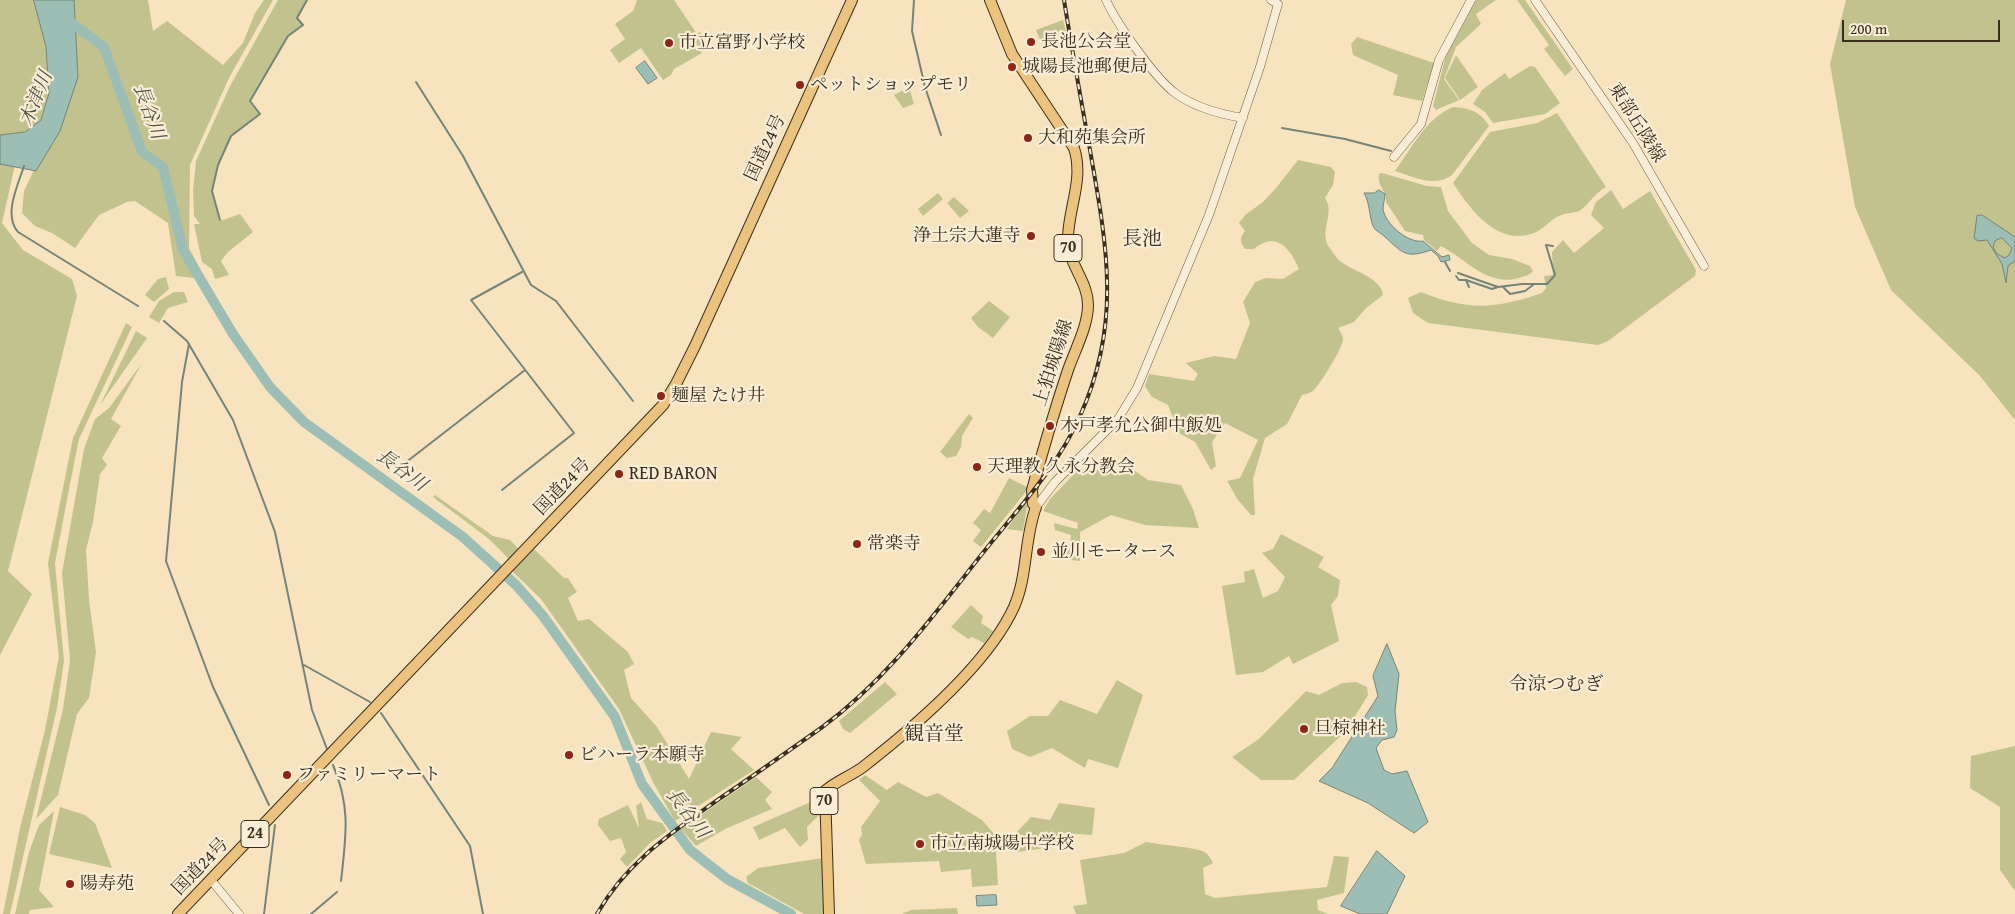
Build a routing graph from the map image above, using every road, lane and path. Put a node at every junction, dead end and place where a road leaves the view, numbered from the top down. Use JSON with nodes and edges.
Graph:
{"nodes":[{"id":1,"x":852,"y":0,"type":"edge"},
{"id":2,"x":990,"y":0,"type":"edge"},
{"id":3,"x":1106,"y":0,"type":"edge"},
{"id":4,"x":1471,"y":0,"type":"edge"},
{"id":5,"x":1535,"y":0,"type":"edge"},
{"id":6,"x":1277,"y":1,"type":"edge"},
{"id":7,"x":1243,"y":118,"type":"junction"},
{"id":8,"x":1394,"y":157,"type":"dead end"},
{"id":9,"x":1704,"y":266,"type":"dead end"},
{"id":10,"x":1036,"y":507,"type":"junction"},
{"id":11,"x":211,"y":880,"type":"junction"},
{"id":12,"x":178,"y":914,"type":"edge"},
{"id":13,"x":239,"y":914,"type":"edge"},
{"id":14,"x":829,"y":914,"type":"edge"}],
"edges":[{"from":1,"to":11,"type":"main road","name":"国道24号","number":"24"},
{"from":2,"to":10,"type":"main road","name":"上狛城陽線","number":"70"},
{"from":3,"to":7,"type":"street"},
{"from":4,"to":8,"type":"street"},
{"from":5,"to":9,"type":"street","name":"東部丘陵線"},
{"from":6,"to":7,"type":"street"},
{"from":7,"to":10,"type":"street"},
{"from":10,"to":14,"type":"main road","name":"上狛城陽線","number":"70"},
{"from":11,"to":12,"type":"main road","name":"国道24号","number":"24"},
{"from":11,"to":13,"type":"street"}]}
